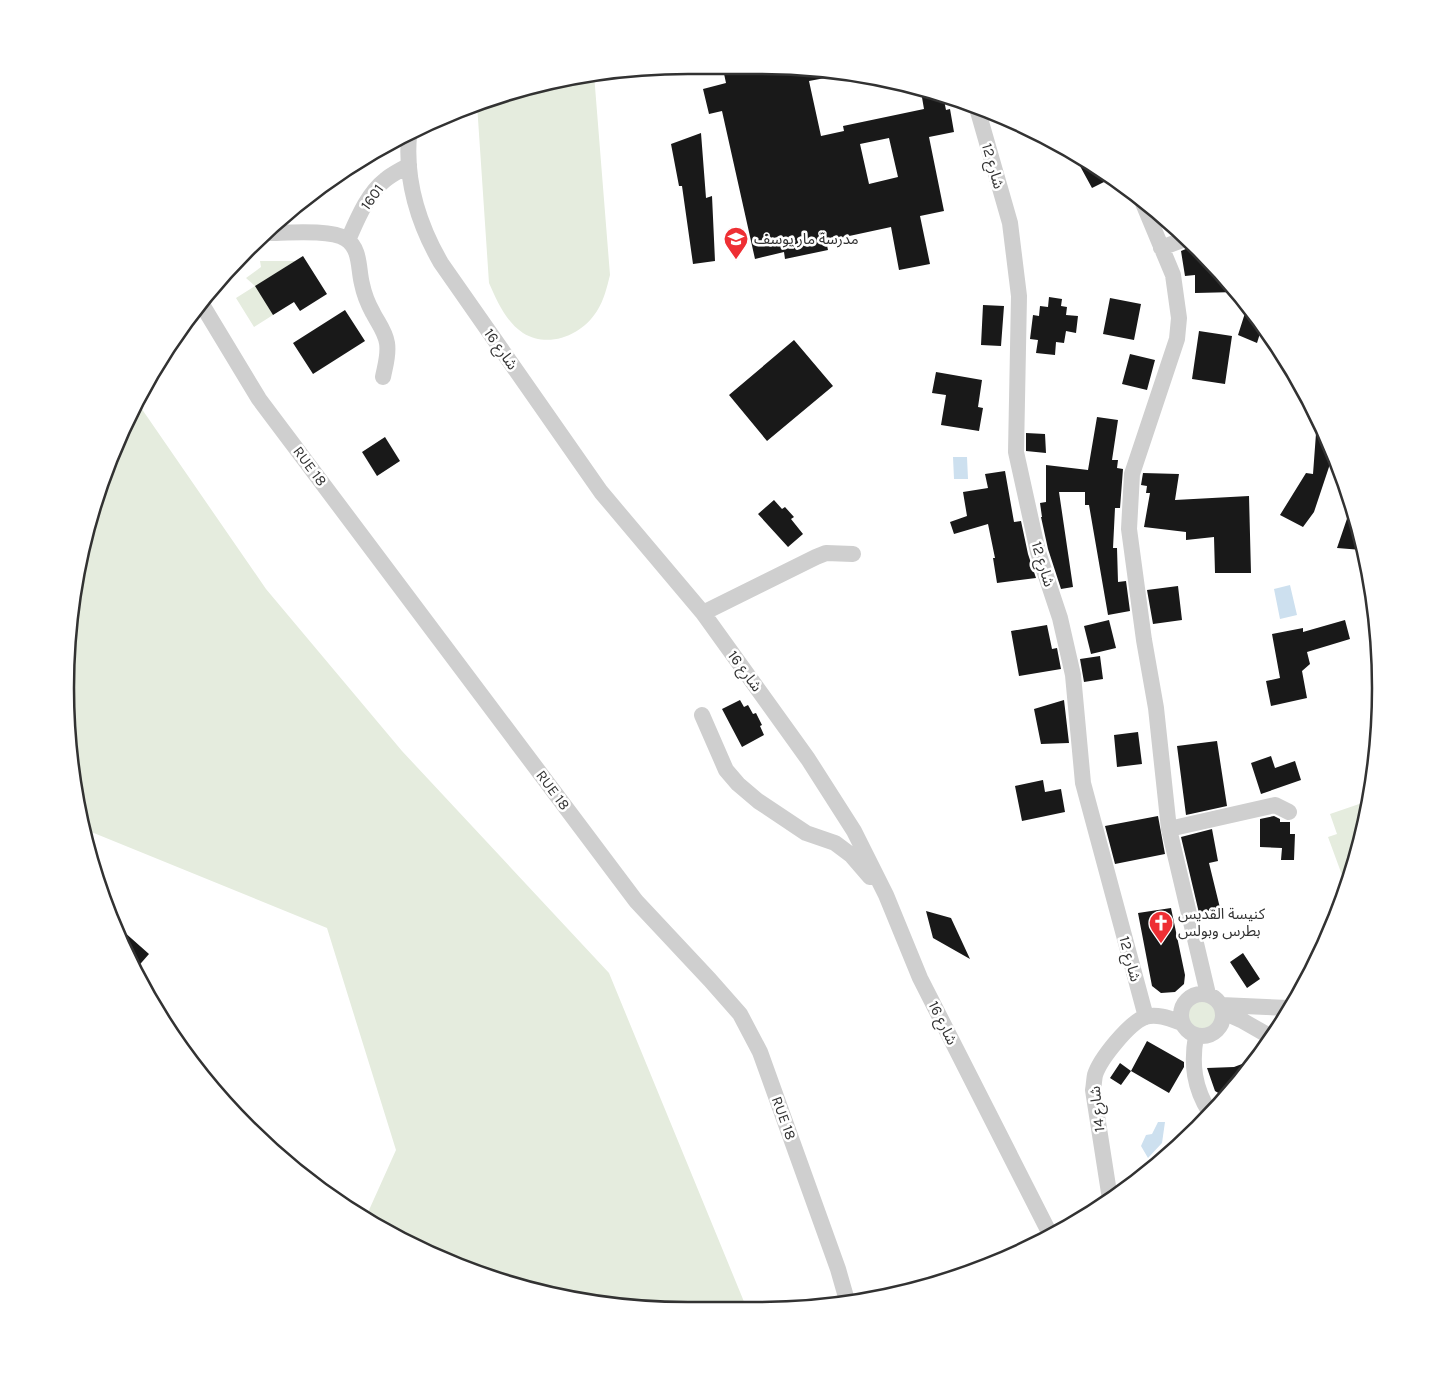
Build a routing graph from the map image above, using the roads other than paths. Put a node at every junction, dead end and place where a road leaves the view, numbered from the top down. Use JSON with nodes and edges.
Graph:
{"nodes":[{"id":1,"x":979,"y":116,"type":"edge"},
{"id":2,"x":409,"y":141,"type":"edge"},
{"id":3,"x":409,"y":165,"type":"junction"},
{"id":4,"x":1147,"y":213,"type":"edge"},
{"id":5,"x":276,"y":233,"type":"edge"},
{"id":6,"x":348,"y":240,"type":"junction"},
{"id":7,"x":1179,"y":241,"type":"edge"},
{"id":8,"x":1161,"y":248,"type":"junction"},
{"id":9,"x":205,"y":309,"type":"edge"},
{"id":10,"x":383,"y":377,"type":"dead end"},
{"id":11,"x":853,"y":554,"type":"dead end"},
{"id":12,"x":703,"y":612,"type":"junction"},
{"id":13,"x":702,"y":715,"type":"dead end"},
{"id":14,"x":1289,"y":812,"type":"dead end"},
{"id":15,"x":1169,"y":829,"type":"junction"},
{"id":16,"x":886,"y":895,"type":"junction"},
{"id":17,"x":1208,"y":994,"type":"junction"},
{"id":18,"x":1282,"y":1008,"type":"edge"},
{"id":19,"x":1222,"y":1009,"type":"junction"},
{"id":20,"x":1146,"y":1017,"type":"junction"},
{"id":21,"x":1182,"y":1023,"type":"junction"},
{"id":22,"x":1266,"y":1034,"type":"edge"},
{"id":23,"x":1196,"y":1036,"type":"junction"},
{"id":24,"x":1207,"y":1107,"type":"edge"},
{"id":25,"x":1109,"y":1192,"type":"edge"},
{"id":26,"x":1048,"y":1229,"type":"edge"},
{"id":27,"x":846,"y":1296,"type":"edge"}],
"edges":[{"from":1,"to":20,"type":"street","name":"شارع 12"},
{"from":2,"to":3,"type":"street","name":"شارع 16"},
{"from":3,"to":6,"type":"street","name":"1601"},
{"from":3,"to":12,"type":"street","name":"شارع 16"},
{"from":4,"to":8,"type":"street"},
{"from":5,"to":6,"type":"street"},
{"from":6,"to":10,"type":"street"},
{"from":7,"to":8,"type":"street"},
{"from":8,"to":15,"type":"street"},
{"from":9,"to":27,"type":"street","name":"RUE 18"},
{"from":11,"to":12,"type":"street"},
{"from":12,"to":16,"type":"street","name":"شارع 16"},
{"from":13,"to":16,"type":"street"},
{"from":14,"to":15,"type":"street"},
{"from":15,"to":17,"type":"street"},
{"from":16,"to":26,"type":"street","name":"شارع 16"},
{"from":17,"to":19,"type":"street"},
{"from":17,"to":21,"type":"street"},
{"from":18,"to":19,"type":"street"},
{"from":19,"to":22,"type":"street"},
{"from":19,"to":23,"type":"street"},
{"from":20,"to":21,"type":"street"},
{"from":20,"to":25,"type":"street","name":"شارع 14"},
{"from":21,"to":23,"type":"street"},
{"from":23,"to":24,"type":"street"}]}
